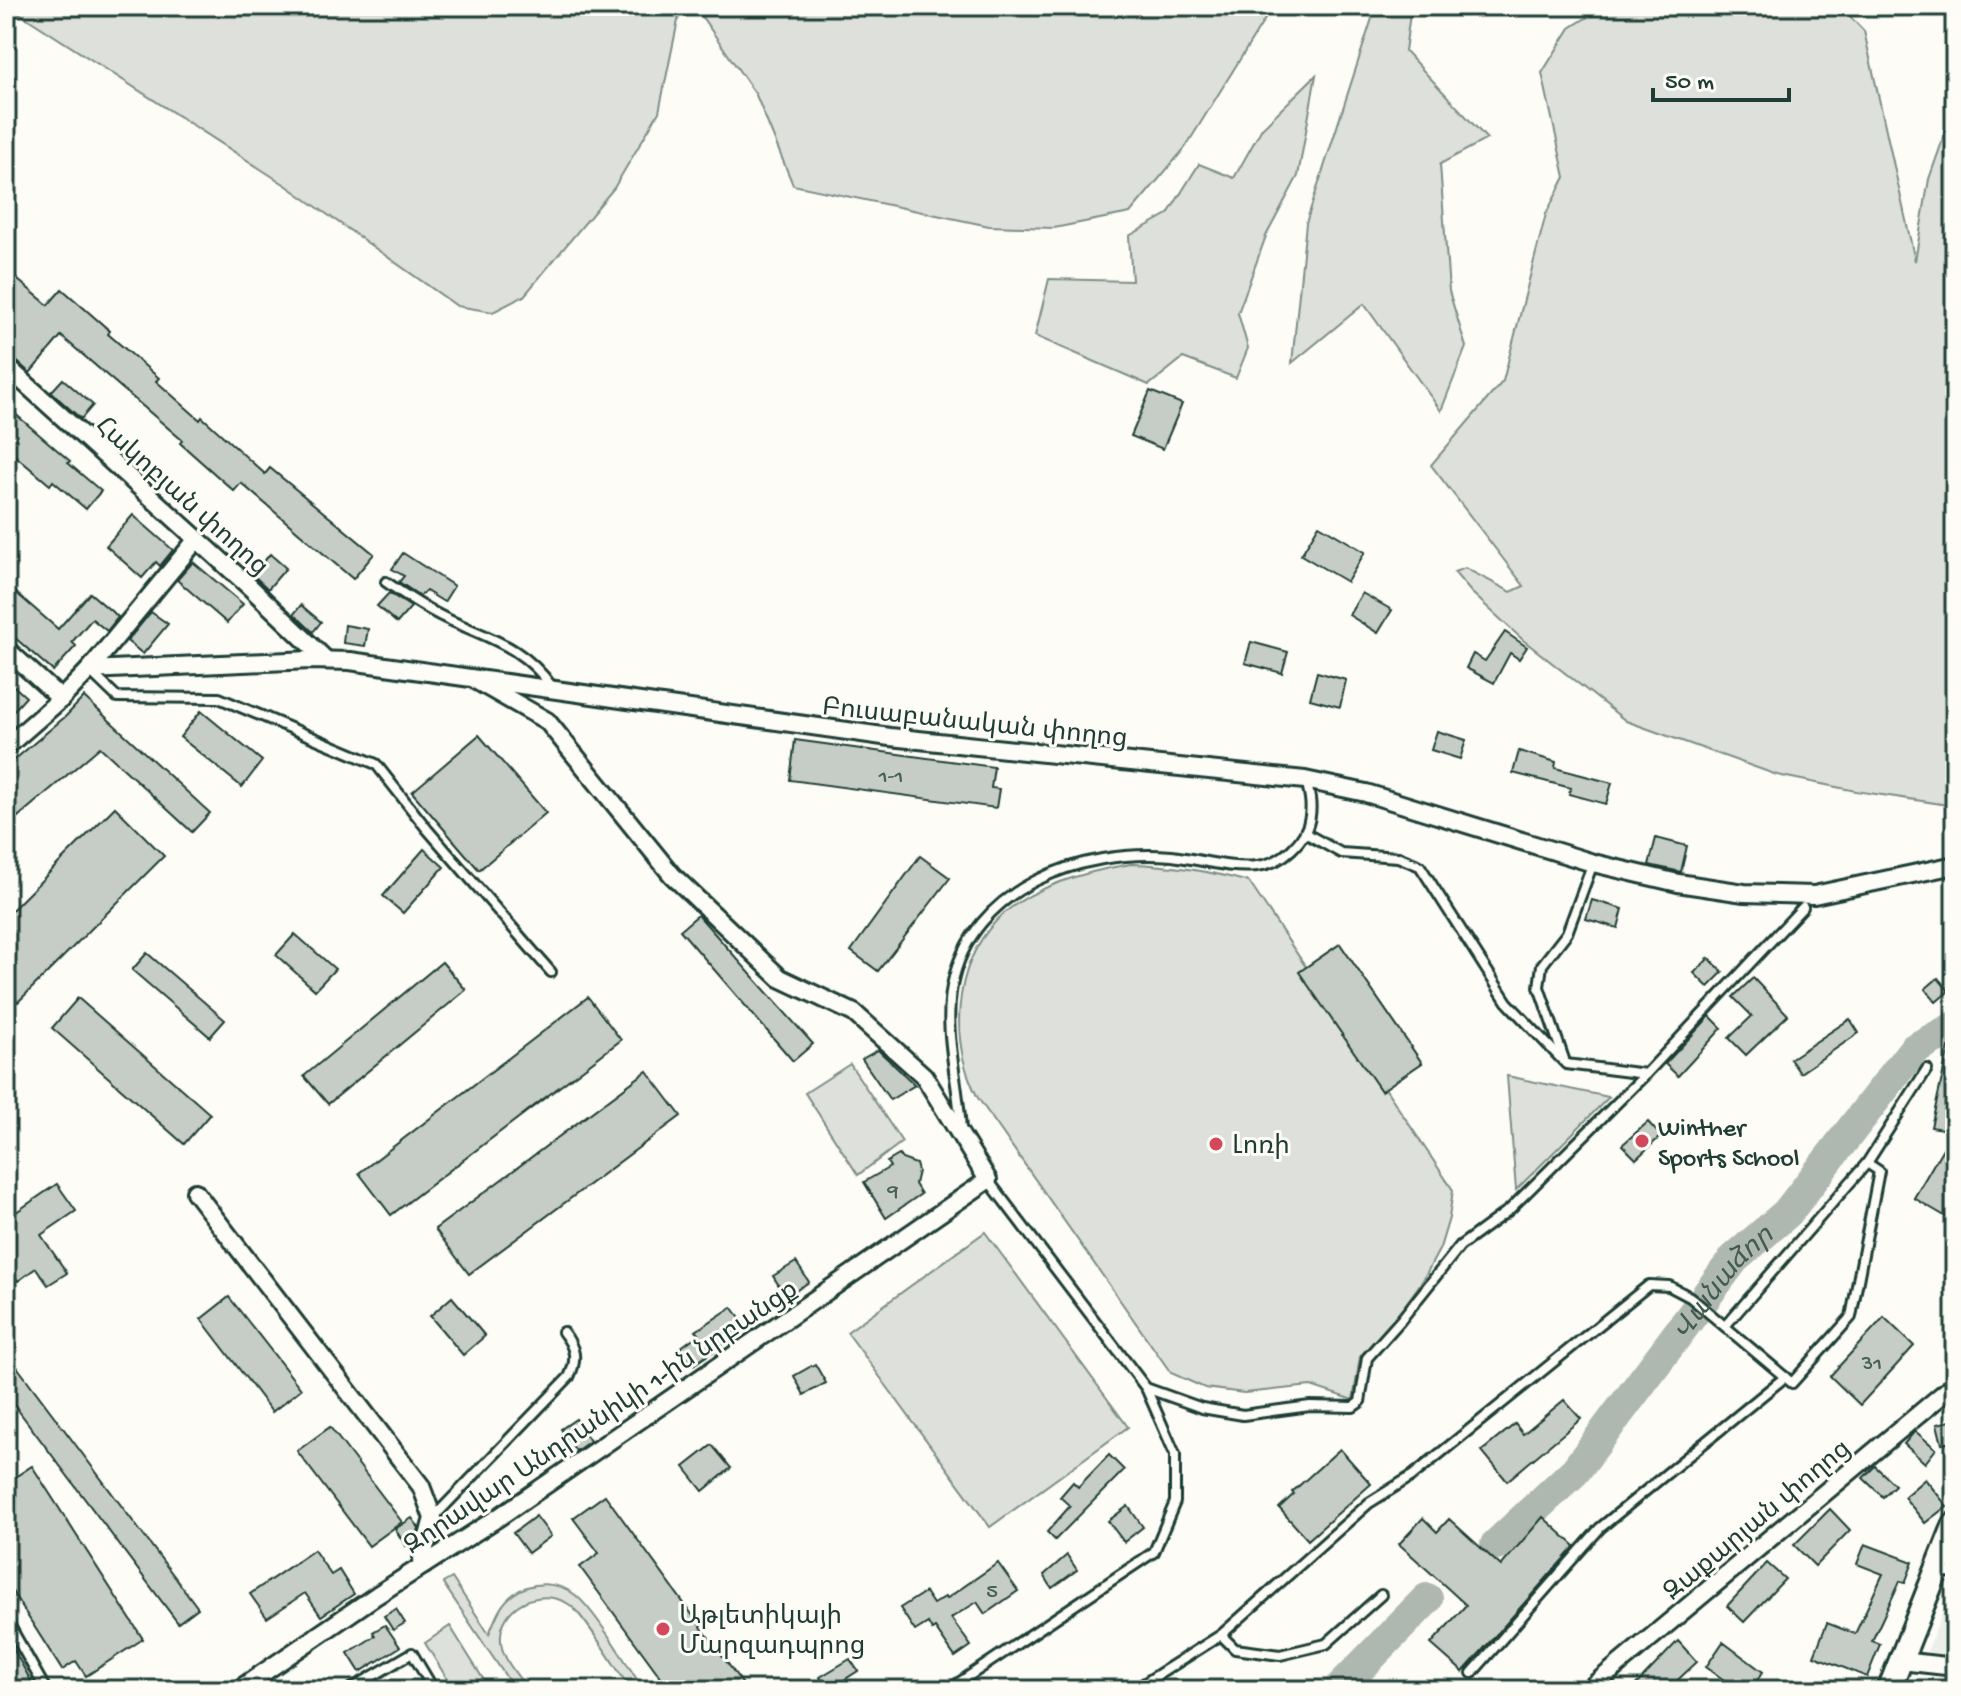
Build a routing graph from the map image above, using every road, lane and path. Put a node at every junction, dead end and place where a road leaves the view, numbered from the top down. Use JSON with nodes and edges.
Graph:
{"nodes":[{"id":1,"x":6,"y":366,"type":"edge"},
{"id":2,"x":197,"y":539,"type":"junction"},
{"id":3,"x":386,"y":582,"type":"dead end"},
{"id":4,"x":6,"y":649,"type":"edge"},
{"id":5,"x":326,"y":660,"type":"junction"},
{"id":6,"x":89,"y":670,"type":"junction"},
{"id":7,"x":470,"y":677,"type":"junction"},
{"id":8,"x":553,"y":689,"type":"junction"},
{"id":9,"x":61,"y":699,"type":"junction"},
{"id":10,"x":6,"y":747,"type":"edge"},
{"id":11,"x":1305,"y":780,"type":"junction"},
{"id":12,"x":1305,"y":833,"type":"junction"},
{"id":13,"x":1593,"y":863,"type":"junction"},
{"id":14,"x":1955,"y":865,"type":"edge"},
{"id":15,"x":1803,"y":907,"type":"dead end"},
{"id":16,"x":551,"y":972,"type":"dead end"},
{"id":17,"x":1566,"y":1064,"type":"junction"},
{"id":18,"x":1927,"y":1069,"type":"dead end"},
{"id":19,"x":1646,"y":1074,"type":"junction"},
{"id":20,"x":961,"y":1136,"type":"junction"},
{"id":21,"x":1867,"y":1163,"type":"junction"},
{"id":22,"x":988,"y":1180,"type":"junction"},
{"id":23,"x":195,"y":1192,"type":"dead end"},
{"id":24,"x":1726,"y":1325,"type":"junction"},
{"id":25,"x":563,"y":1332,"type":"dead end"},
{"id":26,"x":1785,"y":1377,"type":"junction"},
{"id":27,"x":1955,"y":1384,"type":"edge"},
{"id":28,"x":1146,"y":1388,"type":"junction"},
{"id":29,"x":433,"y":1518,"type":"junction"},
{"id":30,"x":1955,"y":1524,"type":"edge"},
{"id":31,"x":424,"y":1565,"type":"junction"},
{"id":32,"x":1946,"y":1572,"type":"edge"},
{"id":33,"x":1381,"y":1595,"type":"dead end"},
{"id":34,"x":6,"y":1619,"type":"edge"},
{"id":35,"x":1221,"y":1635,"type":"junction"},
{"id":36,"x":1901,"y":1661,"type":"junction"},
{"id":37,"x":1955,"y":1667,"type":"edge"},
{"id":38,"x":1472,"y":1673,"type":"dead end"},
{"id":39,"x":432,"y":1686,"type":"edge"},
{"id":40,"x":46,"y":1690,"type":"edge"},
{"id":41,"x":238,"y":1690,"type":"edge"},
{"id":42,"x":349,"y":1690,"type":"edge"},
{"id":43,"x":418,"y":1690,"type":"edge"},
{"id":44,"x":948,"y":1690,"type":"edge"},
{"id":45,"x":1134,"y":1690,"type":"edge"},
{"id":46,"x":1588,"y":1690,"type":"edge"},
{"id":47,"x":1889,"y":1690,"type":"edge"}],
"edges":[{"from":1,"to":2,"type":"street","name":"Հակոբյան փողոց"},
{"from":2,"to":5,"type":"street","name":"Հակոբյան փողոց"},
{"from":2,"to":6,"type":"street"},
{"from":3,"to":8,"type":"lane"},
{"from":4,"to":9,"type":"street"},
{"from":5,"to":6,"type":"street","name":"Բուսաբանական փողոց"},
{"from":5,"to":7,"type":"street","name":"Բուսաբանական փողոց"},
{"from":6,"to":9,"type":"street"},
{"from":6,"to":16,"type":"lane"},
{"from":7,"to":8,"type":"street","name":"Բուսաբանական փողոց"},
{"from":7,"to":20,"type":"street"},
{"from":8,"to":11,"type":"street","name":"Բուսաբանական փողոց"},
{"from":9,"to":10,"type":"street"},
{"from":11,"to":12,"type":"lane"},
{"from":11,"to":13,"type":"street","name":"Բուսաբանական փողոց"},
{"from":12,"to":17,"type":"lane"},
{"from":12,"to":20,"type":"lane"},
{"from":13,"to":14,"type":"street","name":"Բուսաբանական փողոց"},
{"from":13,"to":17,"type":"lane"},
{"from":15,"to":19,"type":"lane"},
{"from":17,"to":19,"type":"lane"},
{"from":18,"to":21,"type":"lane"},
{"from":19,"to":28,"type":"lane"},
{"from":20,"to":22,"type":"street"},
{"from":21,"to":24,"type":"lane"},
{"from":21,"to":26,"type":"lane"},
{"from":22,"to":28,"type":"lane"},
{"from":22,"to":31,"type":"street","name":"Զորավար Անդրանիկի 1-ին նրբանցք"},
{"from":23,"to":29,"type":"street"},
{"from":24,"to":26,"type":"lane"},
{"from":24,"to":35,"type":"lane"},
{"from":25,"to":29,"type":"lane"},
{"from":26,"to":38,"type":"lane"},
{"from":27,"to":46,"type":"street","name":"Զաքարյան փողոց"},
{"from":28,"to":44,"type":"lane"},
{"from":29,"to":31,"type":"street"},
{"from":30,"to":32,"type":"street"},
{"from":31,"to":41,"type":"street","name":"Զորավար Անդրանիկի 1-ին նրբանցք"},
{"from":32,"to":36,"type":"street"},
{"from":33,"to":35,"type":"lane"},
{"from":34,"to":40,"type":"lane"},
{"from":35,"to":45,"type":"lane"},
{"from":36,"to":37,"type":"street"},
{"from":36,"to":47,"type":"street"},
{"from":39,"to":42,"type":"lane"},
{"from":39,"to":43,"type":"lane"}]}
